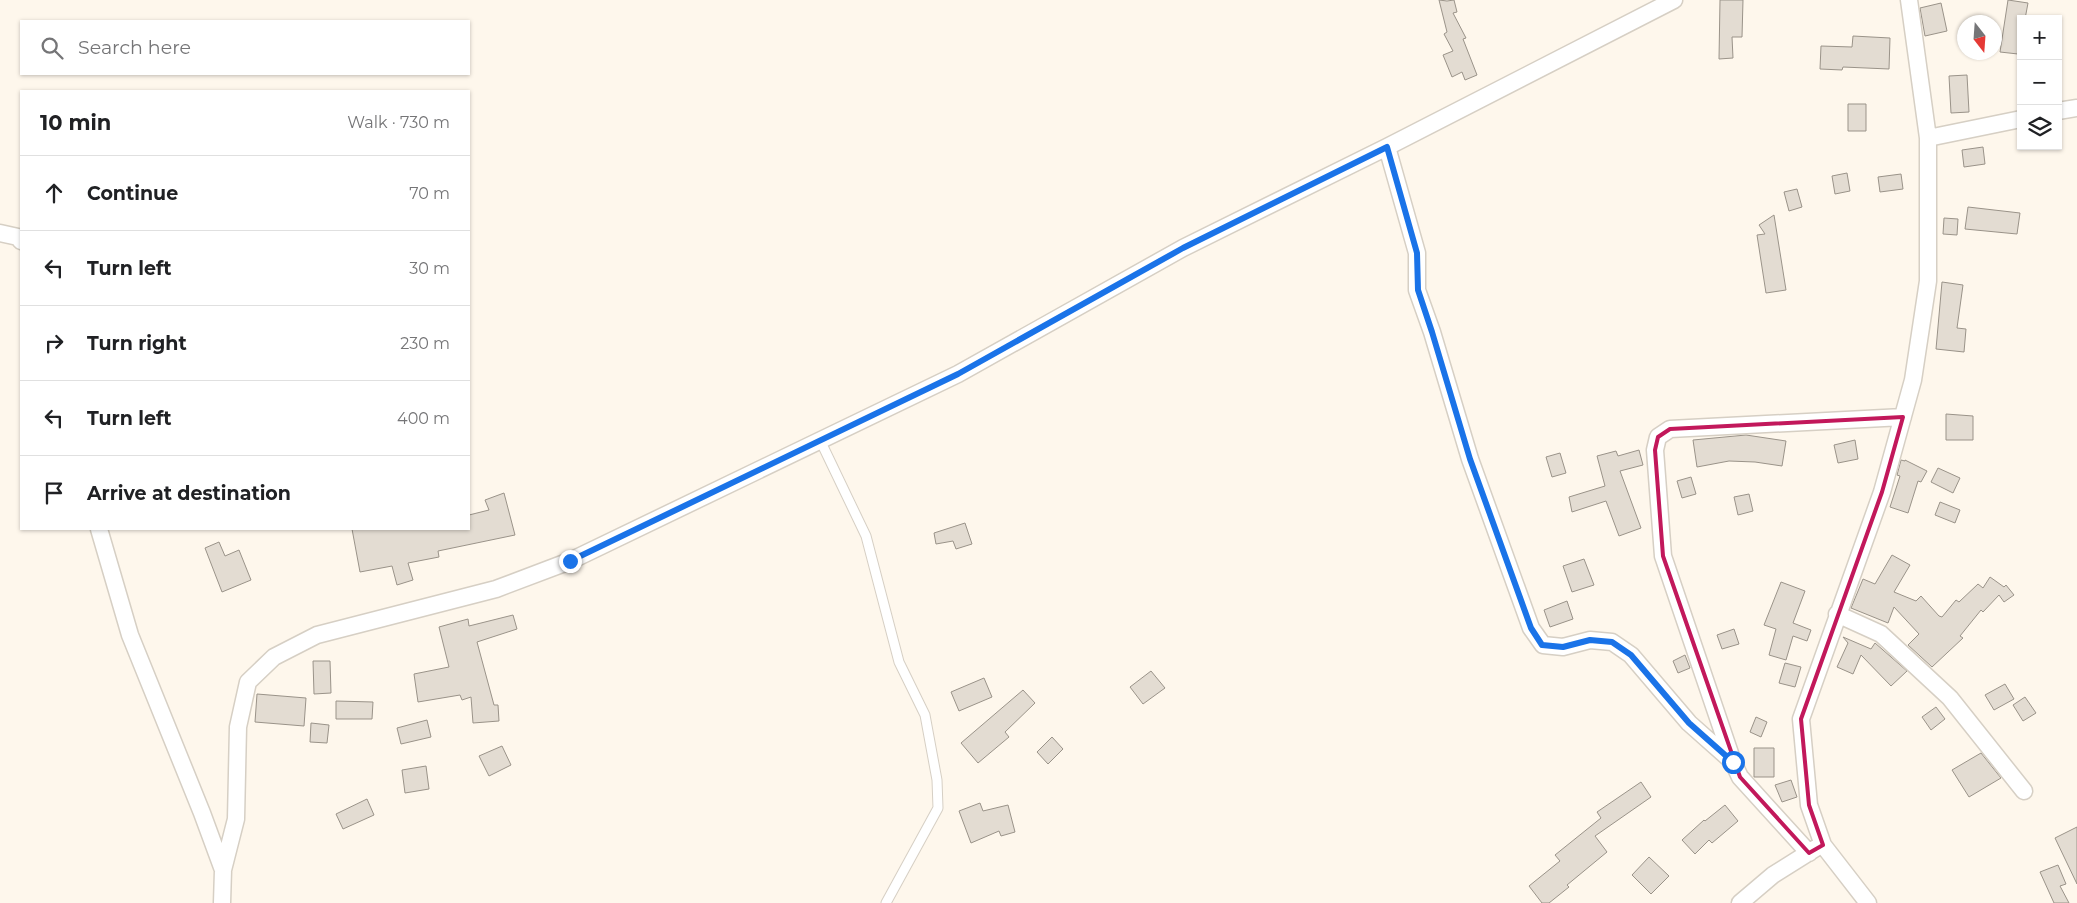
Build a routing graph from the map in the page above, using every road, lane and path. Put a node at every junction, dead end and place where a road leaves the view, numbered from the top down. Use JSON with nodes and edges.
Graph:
{"nodes":[{"id":1,"x":1674,"y":0,"type":"edge"},
{"id":2,"x":1909,"y":0,"type":"edge"},
{"id":3,"x":2077,"y":108,"type":"edge"},
{"id":4,"x":2062,"y":110,"type":"edge"},
{"id":5,"x":2017,"y":120,"type":"edge"},
{"id":6,"x":1928,"y":138,"type":"junction"},
{"id":7,"x":1387,"y":147,"type":"junction"},
{"id":8,"x":0,"y":233,"type":"edge"},
{"id":9,"x":20,"y":240,"type":"edge"},
{"id":10,"x":1902,"y":417,"type":"junction"},
{"id":11,"x":820,"y":440,"type":"junction"},
{"id":12,"x":99,"y":530,"type":"edge"},
{"id":13,"x":1837,"y":614,"type":"junction"},
{"id":14,"x":1733,"y":762,"type":"junction"},
{"id":15,"x":2024,"y":791,"type":"dead end"},
{"id":16,"x":1816,"y":849,"type":"junction"},
{"id":17,"x":223,"y":870,"type":"junction"},
{"id":18,"x":222,"y":903,"type":"edge"},
{"id":19,"x":886,"y":903,"type":"edge"},
{"id":20,"x":1740,"y":903,"type":"edge"},
{"id":21,"x":1868,"y":903,"type":"edge"}],
"edges":[{"from":1,"to":7,"type":"street"},
{"from":2,"to":6,"type":"street"},
{"from":3,"to":4,"type":"street"},
{"from":5,"to":6,"type":"street"},
{"from":6,"to":10,"type":"street"},
{"from":7,"to":11,"type":"street"},
{"from":7,"to":14,"type":"street"},
{"from":8,"to":9,"type":"street"},
{"from":10,"to":13,"type":"street"},
{"from":10,"to":14,"type":"street"},
{"from":11,"to":17,"type":"street"},
{"from":11,"to":19,"type":"lane"},
{"from":12,"to":17,"type":"street"},
{"from":13,"to":15,"type":"street"},
{"from":13,"to":16,"type":"street"},
{"from":14,"to":16,"type":"street"},
{"from":16,"to":20,"type":"street"},
{"from":16,"to":21,"type":"street"},
{"from":17,"to":18,"type":"street"}]}
